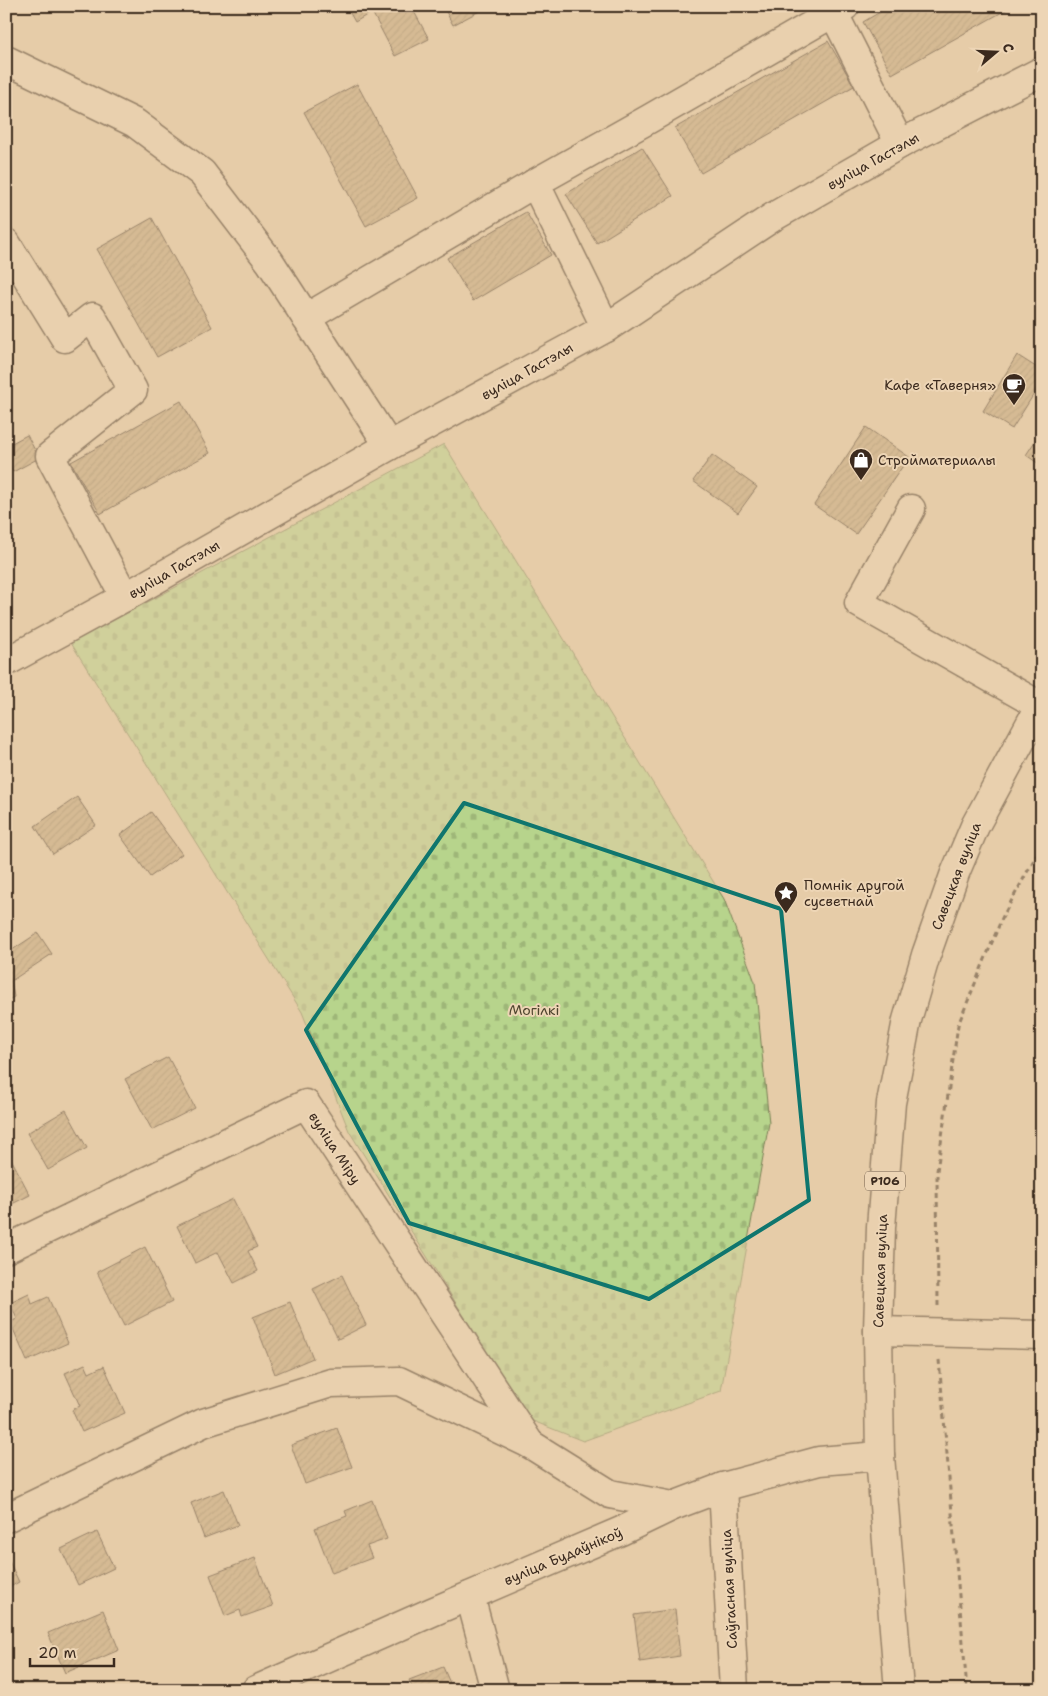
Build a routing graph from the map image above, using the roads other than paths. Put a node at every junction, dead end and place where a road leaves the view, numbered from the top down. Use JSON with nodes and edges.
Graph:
{"nodes":[{"id":1,"x":839,"y":9,"type":"edge"},
{"id":2,"x":6,"y":60,"type":"edge"},
{"id":3,"x":1042,"y":71,"type":"edge"},
{"id":4,"x":900,"y":144,"type":"junction"},
{"id":5,"x":535,"y":183,"type":"junction"},
{"id":6,"x":6,"y":244,"type":"edge"},
{"id":7,"x":306,"y":318,"type":"junction"},
{"id":8,"x":606,"y":328,"type":"junction"},
{"id":9,"x":389,"y":446,"type":"junction"},
{"id":10,"x":911,"y":509,"type":"dead end"},
{"id":11,"x":125,"y":597,"type":"junction"},
{"id":12,"x":6,"y":662,"type":"edge"},
{"id":13,"x":1041,"y":705,"type":"edge"},
{"id":14,"x":6,"y":1249,"type":"edge"},
{"id":15,"x":878,"y":1331,"type":"junction"},
{"id":16,"x":1042,"y":1335,"type":"edge"},
{"id":17,"x":530,"y":1444,"type":"junction"},
{"id":18,"x":880,"y":1456,"type":"junction"},
{"id":19,"x":723,"y":1487,"type":"junction"},
{"id":20,"x":673,"y":1506,"type":"junction"},
{"id":21,"x":6,"y":1518,"type":"edge"},
{"id":22,"x":470,"y":1596,"type":"junction"},
{"id":23,"x":256,"y":1690,"type":"edge"},
{"id":24,"x":495,"y":1690,"type":"edge"},
{"id":25,"x":734,"y":1690,"type":"edge"},
{"id":26,"x":899,"y":1690,"type":"edge"}],
"edges":[{"from":1,"to":4,"type":"street"},
{"from":1,"to":5,"type":"street"},
{"from":2,"to":7,"type":"street"},
{"from":3,"to":4,"type":"street","name":"вуліца Гастэлы"},
{"from":4,"to":8,"type":"street","name":"вуліца Гастэлы"},
{"from":5,"to":7,"type":"street"},
{"from":5,"to":8,"type":"street"},
{"from":6,"to":11,"type":"street"},
{"from":7,"to":9,"type":"street"},
{"from":8,"to":9,"type":"street","name":"вуліца Гастэлы"},
{"from":9,"to":11,"type":"street","name":"вуліца Гастэлы"},
{"from":10,"to":13,"type":"street"},
{"from":11,"to":12,"type":"street","name":"вуліца Гастэлы"},
{"from":13,"to":15,"type":"street","name":"Савецкая вуліца","number":"Р106"},
{"from":14,"to":17,"type":"street","name":"вуліца Міру"},
{"from":15,"to":16,"type":"street"},
{"from":15,"to":18,"type":"street","name":"Савецкая вуліца","number":"Р106"},
{"from":17,"to":20,"type":"street"},
{"from":17,"to":21,"type":"street"},
{"from":18,"to":19,"type":"street","name":"вуліца Будаўнікоў"},
{"from":18,"to":26,"type":"street","name":"Савецкая вуліца","number":"Р106"},
{"from":19,"to":20,"type":"street","name":"вуліца Будаўнікоў"},
{"from":19,"to":25,"type":"street","name":"Саўгасная вуліца"},
{"from":20,"to":22,"type":"street","name":"вуліца Будаўнікоў"},
{"from":22,"to":23,"type":"street","name":"вуліца Будаўнікоў"},
{"from":22,"to":24,"type":"street"}]}
